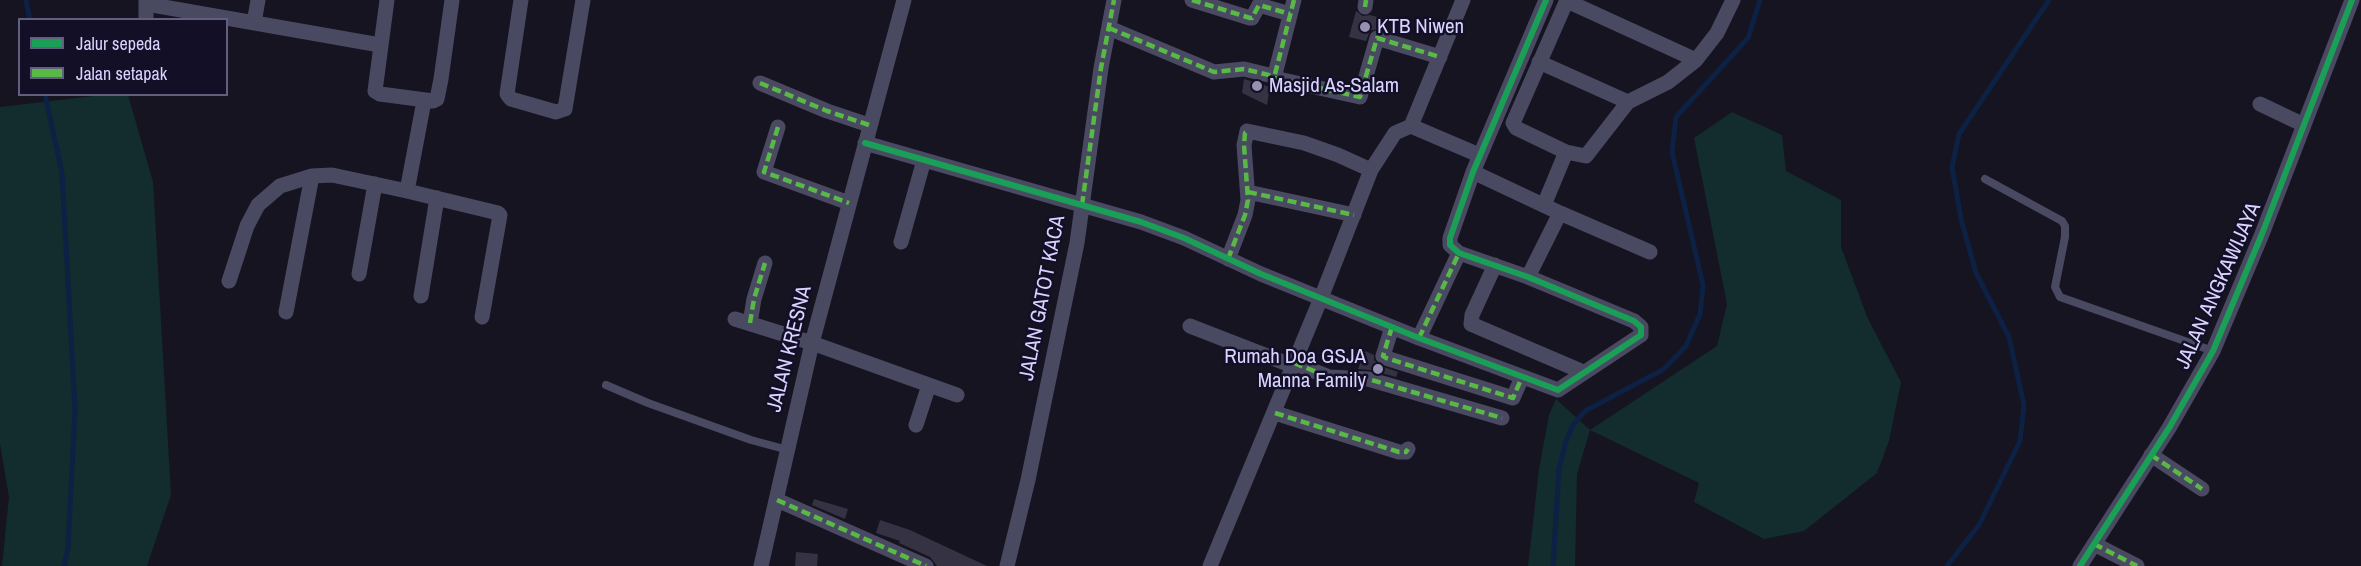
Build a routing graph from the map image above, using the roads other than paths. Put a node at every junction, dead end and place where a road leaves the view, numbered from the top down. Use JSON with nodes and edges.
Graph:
{"nodes":[{"id":1,"x":258,"y":0,"type":"edge"},
{"id":2,"x":387,"y":0,"type":"edge"},
{"id":3,"x":452,"y":0,"type":"edge"},
{"id":4,"x":522,"y":0,"type":"edge"},
{"id":5,"x":583,"y":0,"type":"edge"},
{"id":6,"x":904,"y":0,"type":"edge"},
{"id":7,"x":1114,"y":0,"type":"edge"},
{"id":8,"x":1192,"y":0,"type":"edge"},
{"id":9,"x":1462,"y":0,"type":"edge"},
{"id":10,"x":1546,"y":0,"type":"edge"},
{"id":11,"x":1567,"y":0,"type":"edge"},
{"id":12,"x":1733,"y":0,"type":"edge"},
{"id":13,"x":2354,"y":5,"type":"edge"},
{"id":14,"x":1292,"y":7,"type":"edge"},
{"id":15,"x":146,"y":8,"type":"edge"},
{"id":16,"x":221,"y":18,"type":"edge"},
{"id":17,"x":228,"y":19,"type":"edge"},
{"id":18,"x":254,"y":23,"type":"junction"},
{"id":19,"x":1108,"y":28,"type":"junction"},
{"id":20,"x":380,"y":45,"type":"junction"},
{"id":21,"x":1440,"y":57,"type":"junction"},
{"id":22,"x":1696,"y":60,"type":"junction"},
{"id":23,"x":1539,"y":62,"type":"junction"},
{"id":24,"x":1273,"y":76,"type":"junction"},
{"id":25,"x":760,"y":83,"type":"dead end"},
{"id":26,"x":424,"y":100,"type":"junction"},
{"id":27,"x":1628,"y":102,"type":"junction"},
{"id":28,"x":2260,"y":104,"type":"dead end"},
{"id":29,"x":869,"y":124,"type":"junction"},
{"id":30,"x":2304,"y":125,"type":"junction"},
{"id":31,"x":1412,"y":126,"type":"junction"},
{"id":32,"x":778,"y":127,"type":"dead end"},
{"id":33,"x":865,"y":143,"type":"junction"},
{"id":34,"x":1566,"y":152,"type":"junction"},
{"id":35,"x":1479,"y":155,"type":"junction"},
{"id":36,"x":924,"y":160,"type":"junction"},
{"id":37,"x":1371,"y":170,"type":"junction"},
{"id":38,"x":1473,"y":172,"type":"junction"},
{"id":39,"x":312,"y":177,"type":"junction"},
{"id":40,"x":1985,"y":179,"type":"dead end"},
{"id":41,"x":375,"y":184,"type":"junction"},
{"id":42,"x":407,"y":191,"type":"junction"},
{"id":43,"x":1248,"y":192,"type":"junction"},
{"id":44,"x":437,"y":198,"type":"junction"},
{"id":45,"x":849,"y":202,"type":"junction"},
{"id":46,"x":1082,"y":205,"type":"junction"},
{"id":47,"x":1544,"y":205,"type":"junction"},
{"id":48,"x":1560,"y":213,"type":"junction"},
{"id":49,"x":1354,"y":214,"type":"junction"},
{"id":50,"x":901,"y":242,"type":"dead end"},
{"id":51,"x":1650,"y":252,"type":"dead end"},
{"id":52,"x":1460,"y":254,"type":"junction"},
{"id":53,"x":1228,"y":259,"type":"junction"},
{"id":54,"x":765,"y":263,"type":"dead end"},
{"id":55,"x":1495,"y":266,"type":"junction"},
{"id":56,"x":358,"y":274,"type":"dead end"},
{"id":57,"x":1528,"y":277,"type":"junction"},
{"id":58,"x":229,"y":281,"type":"dead end"},
{"id":59,"x":421,"y":296,"type":"dead end"},
{"id":60,"x":1322,"y":298,"type":"junction"},
{"id":61,"x":286,"y":312,"type":"dead end"},
{"id":62,"x":482,"y":317,"type":"dead end"},
{"id":63,"x":1190,"y":326,"type":"dead end"},
{"id":64,"x":1392,"y":327,"type":"junction"},
{"id":65,"x":1419,"y":339,"type":"junction"},
{"id":66,"x":812,"y":343,"type":"junction"},
{"id":67,"x":2213,"y":351,"type":"junction"},
{"id":68,"x":1293,"y":365,"type":"junction"},
{"id":69,"x":1583,"y":372,"type":"junction"},
{"id":70,"x":1522,"y":377,"type":"junction"},
{"id":71,"x":606,"y":385,"type":"dead end"},
{"id":72,"x":929,"y":385,"type":"junction"},
{"id":73,"x":957,"y":395,"type":"dead end"},
{"id":74,"x":1275,"y":413,"type":"junction"},
{"id":75,"x":1502,"y":418,"type":"dead end"},
{"id":76,"x":916,"y":425,"type":"dead end"},
{"id":77,"x":1408,"y":449,"type":"dead end"},
{"id":78,"x":788,"y":450,"type":"junction"},
{"id":79,"x":2151,"y":455,"type":"junction"},
{"id":80,"x":2202,"y":489,"type":"dead end"},
{"id":81,"x":777,"y":500,"type":"junction"},
{"id":82,"x":2094,"y":544,"type":"junction"},
{"id":83,"x":761,"y":566,"type":"edge"},
{"id":84,"x":926,"y":566,"type":"edge"},
{"id":85,"x":1007,"y":566,"type":"edge"},
{"id":86,"x":1210,"y":566,"type":"edge"},
{"id":87,"x":2080,"y":566,"type":"edge"},
{"id":88,"x":2137,"y":566,"type":"edge"}],
"edges":[{"from":1,"to":18,"type":"street"},
{"from":2,"to":20,"type":"street"},
{"from":3,"to":26,"type":"street"},
{"from":4,"to":5,"type":"street"},
{"from":6,"to":29,"type":"street","name":"JALAN KRESNA"},
{"from":7,"to":19,"type":"street","name":"JALAN GATOT KACA"},
{"from":8,"to":14,"type":"street"},
{"from":9,"to":21,"type":"street"},
{"from":10,"to":35,"type":"street"},
{"from":11,"to":22,"type":"street"},
{"from":11,"to":23,"type":"street"},
{"from":12,"to":22,"type":"street"},
{"from":13,"to":30,"type":"street","name":"JALAN ANGKAWIJAYA"},
{"from":14,"to":24,"type":"street"},
{"from":15,"to":16,"type":"street"},
{"from":17,"to":18,"type":"street"},
{"from":18,"to":20,"type":"street"},
{"from":19,"to":24,"type":"street"},
{"from":19,"to":46,"type":"street","name":"JALAN GATOT KACA"},
{"from":20,"to":26,"type":"street"},
{"from":21,"to":24,"type":"street"},
{"from":21,"to":31,"type":"street"},
{"from":22,"to":27,"type":"street"},
{"from":23,"to":27,"type":"street"},
{"from":23,"to":34,"type":"street"},
{"from":25,"to":29,"type":"street"},
{"from":26,"to":42,"type":"street"},
{"from":27,"to":34,"type":"street"},
{"from":28,"to":30,"type":"street"},
{"from":29,"to":33,"type":"street","name":"JALAN KRESNA"},
{"from":30,"to":67,"type":"street","name":"JALAN ANGKAWIJAYA"},
{"from":31,"to":35,"type":"street"},
{"from":31,"to":37,"type":"street"},
{"from":32,"to":45,"type":"street"},
{"from":33,"to":36,"type":"street"},
{"from":33,"to":45,"type":"street","name":"JALAN KRESNA"},
{"from":34,"to":47,"type":"street"},
{"from":35,"to":38,"type":"street"},
{"from":36,"to":46,"type":"street"},
{"from":36,"to":50,"type":"street"},
{"from":37,"to":43,"type":"street"},
{"from":37,"to":49,"type":"street"},
{"from":38,"to":47,"type":"street"},
{"from":38,"to":52,"type":"street"},
{"from":39,"to":41,"type":"street"},
{"from":39,"to":58,"type":"street"},
{"from":39,"to":61,"type":"street"},
{"from":40,"to":67,"type":"lane"},
{"from":41,"to":42,"type":"street"},
{"from":41,"to":56,"type":"street"},
{"from":42,"to":44,"type":"street"},
{"from":43,"to":49,"type":"street"},
{"from":43,"to":53,"type":"street"},
{"from":44,"to":59,"type":"street"},
{"from":44,"to":62,"type":"street"},
{"from":45,"to":66,"type":"street","name":"JALAN KRESNA"},
{"from":46,"to":53,"type":"street"},
{"from":46,"to":85,"type":"street","name":"JALAN GATOT KACA"},
{"from":47,"to":48,"type":"street"},
{"from":48,"to":51,"type":"street"},
{"from":48,"to":57,"type":"street"},
{"from":49,"to":60,"type":"street"},
{"from":52,"to":55,"type":"street"},
{"from":52,"to":65,"type":"street"},
{"from":53,"to":60,"type":"street"},
{"from":54,"to":66,"type":"street"},
{"from":55,"to":57,"type":"street"},
{"from":55,"to":69,"type":"street"},
{"from":57,"to":69,"type":"street"},
{"from":60,"to":64,"type":"street"},
{"from":60,"to":68,"type":"street"},
{"from":63,"to":68,"type":"street"},
{"from":64,"to":65,"type":"street"},
{"from":64,"to":70,"type":"street"},
{"from":65,"to":70,"type":"street"},
{"from":66,"to":72,"type":"street"},
{"from":66,"to":78,"type":"street","name":"JALAN KRESNA"},
{"from":67,"to":79,"type":"street","name":"JALAN ANGKAWIJAYA"},
{"from":68,"to":74,"type":"street"},
{"from":68,"to":75,"type":"street"},
{"from":69,"to":70,"type":"street"},
{"from":71,"to":78,"type":"lane"},
{"from":72,"to":73,"type":"street"},
{"from":72,"to":76,"type":"street"},
{"from":74,"to":77,"type":"street"},
{"from":74,"to":86,"type":"street"},
{"from":78,"to":81,"type":"street","name":"JALAN KRESNA"},
{"from":79,"to":80,"type":"street"},
{"from":79,"to":82,"type":"street","name":"JALAN ANGKAWIJAYA"},
{"from":81,"to":83,"type":"street","name":"JALAN KRESNA"},
{"from":81,"to":84,"type":"street"},
{"from":82,"to":87,"type":"street","name":"JALAN ANGKAWIJAYA"},
{"from":82,"to":88,"type":"street"}]}
